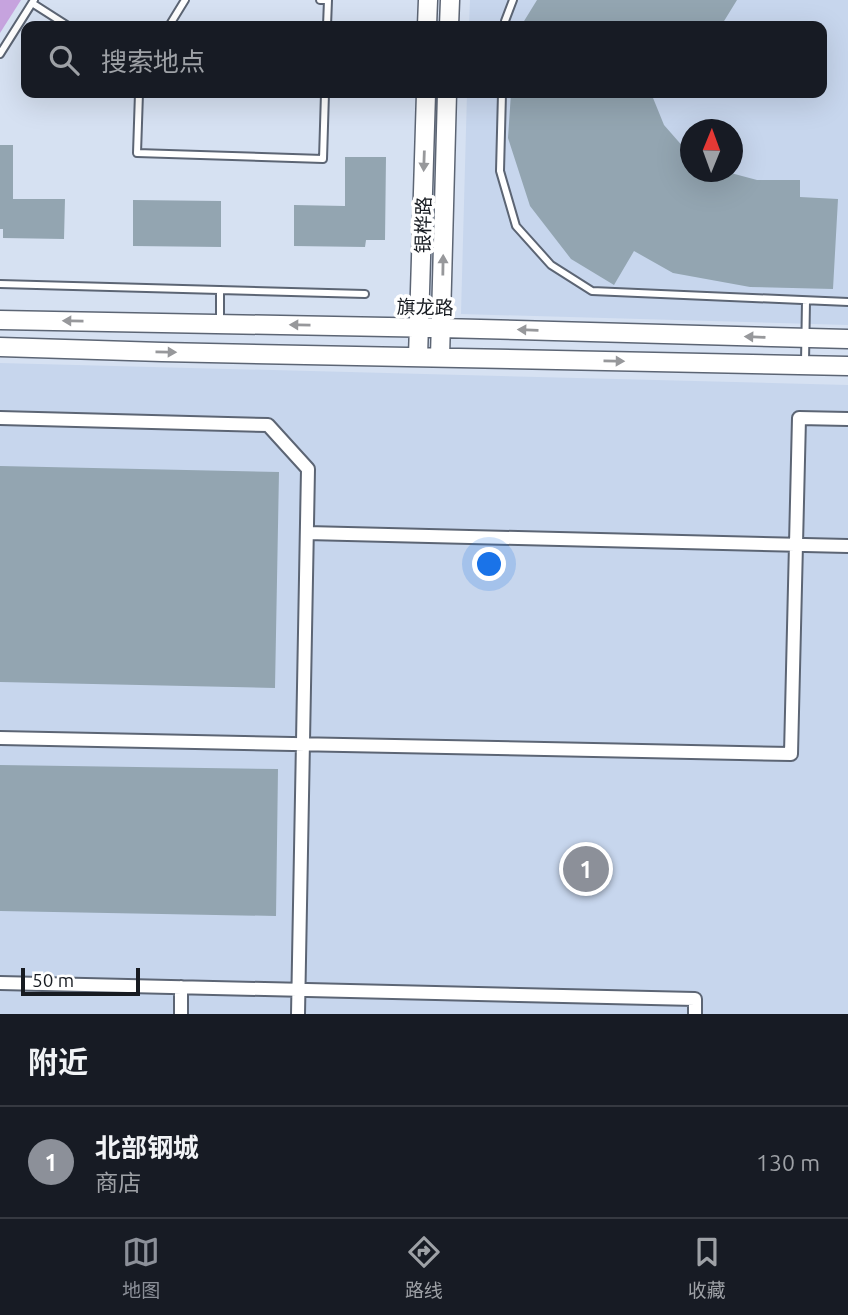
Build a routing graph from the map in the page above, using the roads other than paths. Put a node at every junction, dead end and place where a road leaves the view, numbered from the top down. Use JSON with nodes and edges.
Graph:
{"nodes":[{"id":1,"x":186,"y":0,"type":"edge"},
{"id":2,"x":320,"y":0,"type":"edge"},
{"id":3,"x":428,"y":0,"type":"edge"},
{"id":4,"x":450,"y":0,"type":"edge"},
{"id":5,"x":513,"y":0,"type":"edge"},
{"id":6,"x":33,"y":1,"type":"edge"},
{"id":7,"x":61,"y":21,"type":"edge"},
{"id":8,"x":172,"y":21,"type":"edge"},
{"id":9,"x":327,"y":21,"type":"edge"},
{"id":10,"x":427,"y":21,"type":"edge"},
{"id":11,"x":449,"y":21,"type":"edge"},
{"id":12,"x":505,"y":21,"type":"edge"},
{"id":13,"x":0,"y":54,"type":"edge"},
{"id":14,"x":139,"y":98,"type":"edge"},
{"id":15,"x":325,"y":98,"type":"edge"},
{"id":16,"x":426,"y":98,"type":"edge"},
{"id":17,"x":447,"y":98,"type":"edge"},
{"id":18,"x":502,"y":98,"type":"edge"},
{"id":19,"x":0,"y":284,"type":"edge"},
{"id":20,"x":220,"y":290,"type":"junction"},
{"id":21,"x":365,"y":294,"type":"dead end"},
{"id":22,"x":806,"y":301,"type":"junction"},
{"id":23,"x":848,"y":302,"type":"edge"},
{"id":24,"x":0,"y":320,"type":"edge"},
{"id":25,"x":220,"y":323,"type":"junction"},
{"id":26,"x":419,"y":328,"type":"junction"},
{"id":27,"x":441,"y":328,"type":"junction"},
{"id":28,"x":805,"y":338,"type":"junction"},
{"id":29,"x":848,"y":339,"type":"edge"},
{"id":30,"x":0,"y":347,"type":"edge"},
{"id":31,"x":418,"y":357,"type":"junction"},
{"id":32,"x":440,"y":357,"type":"junction"},
{"id":33,"x":805,"y":365,"type":"junction"},
{"id":34,"x":848,"y":366,"type":"edge"},
{"id":35,"x":0,"y":418,"type":"edge"},
{"id":36,"x":848,"y":419,"type":"edge"},
{"id":37,"x":307,"y":533,"type":"junction"},
{"id":38,"x":796,"y":545,"type":"junction"},
{"id":39,"x":848,"y":546,"type":"edge"},
{"id":40,"x":0,"y":737,"type":"edge"},
{"id":41,"x":302,"y":744,"type":"junction"},
{"id":42,"x":0,"y":983,"type":"edge"},
{"id":43,"x":181,"y":987,"type":"junction"},
{"id":44,"x":299,"y":990,"type":"junction"},
{"id":45,"x":181,"y":1014,"type":"edge"},
{"id":46,"x":298,"y":1014,"type":"edge"},
{"id":47,"x":695,"y":1014,"type":"edge"}],
"edges":[{"from":1,"to":8,"type":"lane"},
{"from":2,"to":9,"type":"lane"},
{"from":3,"to":10,"type":"main road"},
{"from":4,"to":11,"type":"main road"},
{"from":5,"to":12,"type":"lane"},
{"from":6,"to":7,"type":"lane"},
{"from":6,"to":13,"type":"lane"},
{"from":14,"to":15,"type":"lane"},
{"from":16,"to":26,"type":"main road","name":"银桦路","one_way":true},
{"from":27,"to":17,"type":"main road","name":"银桦路","one_way":true},
{"from":18,"to":22,"type":"lane"},
{"from":19,"to":20,"type":"lane"},
{"from":20,"to":21,"type":"lane"},
{"from":20,"to":25,"type":"lane"},
{"from":22,"to":23,"type":"lane"},
{"from":22,"to":28,"type":"lane"},
{"from":25,"to":24,"type":"main road","name":"旗龙路","one_way":true},
{"from":26,"to":25,"type":"main road","name":"旗龙路","one_way":true},
{"from":26,"to":27,"type":"main road","name":"旗龙路"},
{"from":26,"to":31,"type":"main road","name":"银桦路"},
{"from":28,"to":27,"type":"main road","name":"旗龙路","one_way":true},
{"from":27,"to":32,"type":"main road","name":"银桦路"},
{"from":28,"to":29,"type":"main road","name":"旗龙路"},
{"from":28,"to":33,"type":"lane"},
{"from":30,"to":31,"type":"main road","one_way":true},
{"from":31,"to":32,"type":"main road"},
{"from":32,"to":33,"type":"main road","one_way":true},
{"from":33,"to":34,"type":"main road"},
{"from":35,"to":37,"type":"street"},
{"from":36,"to":38,"type":"street"},
{"from":37,"to":38,"type":"street"},
{"from":37,"to":41,"type":"street"},
{"from":38,"to":39,"type":"street"},
{"from":38,"to":41,"type":"street"},
{"from":40,"to":41,"type":"street"},
{"from":41,"to":44,"type":"street"},
{"from":42,"to":43,"type":"street"},
{"from":43,"to":44,"type":"street"},
{"from":43,"to":45,"type":"street"},
{"from":44,"to":46,"type":"street"},
{"from":44,"to":47,"type":"street"}]}
